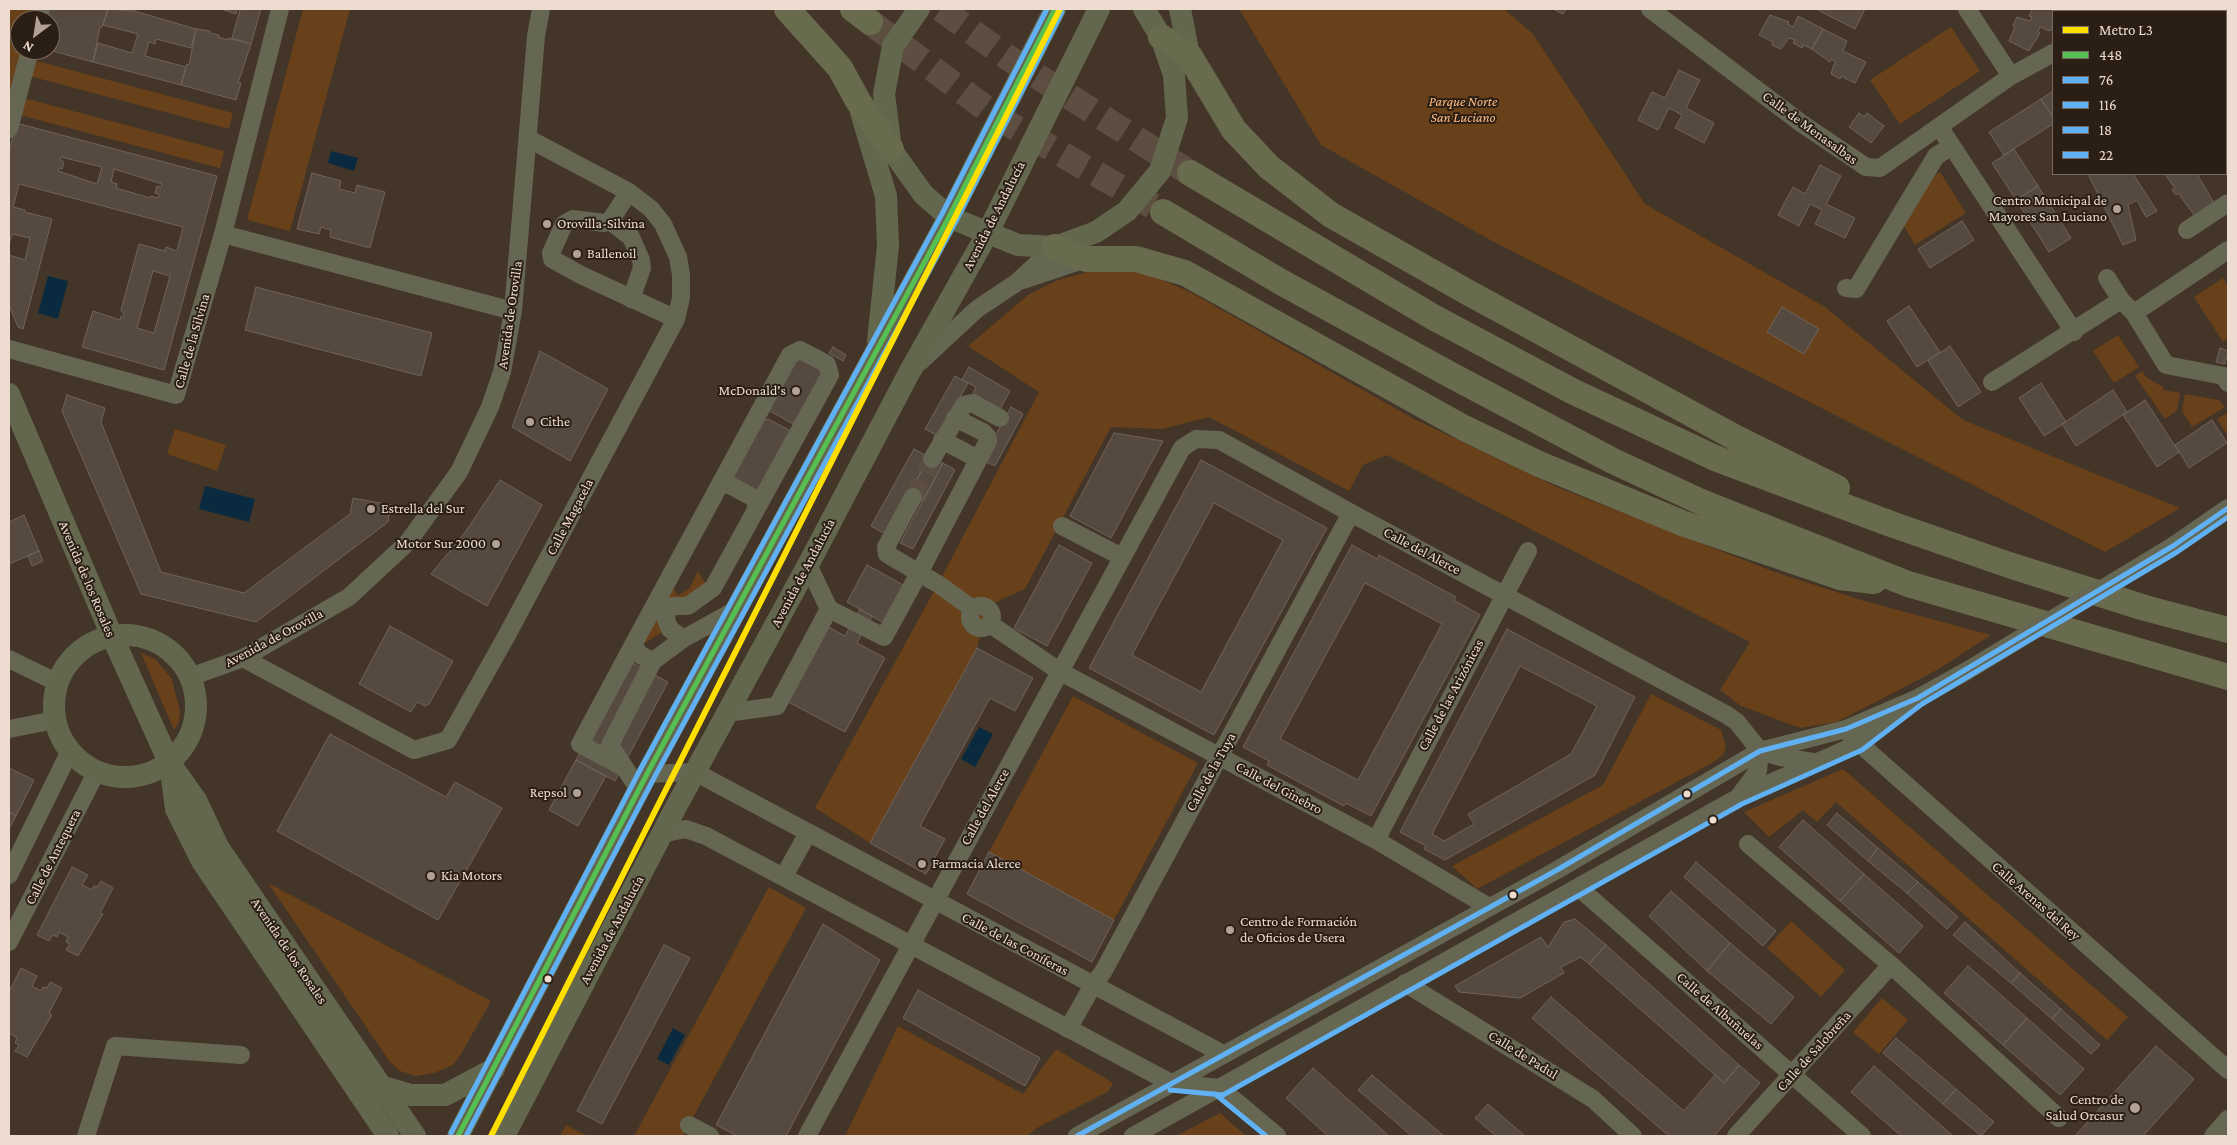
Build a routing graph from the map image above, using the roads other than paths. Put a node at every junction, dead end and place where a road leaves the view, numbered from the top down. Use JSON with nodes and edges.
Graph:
{"nodes":[{"id":1,"x":280,"y":9,"type":"edge"},
{"id":2,"x":786,"y":9,"type":"edge"},
{"id":3,"x":919,"y":9,"type":"edge"},
{"id":4,"x":1055,"y":9,"type":"edge"},
{"id":5,"x":1099,"y":9,"type":"edge"},
{"id":6,"x":1144,"y":9,"type":"edge"},
{"id":7,"x":1180,"y":9,"type":"edge"},
{"id":8,"x":1650,"y":9,"type":"edge"},
{"id":9,"x":540,"y":10,"type":"edge"},
{"id":10,"x":1971,"y":10,"type":"edge"},
{"id":11,"x":1162,"y":37,"type":"junction"},
{"id":12,"x":2052,"y":54,"type":"edge"},
{"id":13,"x":1189,"y":55,"type":"junction"},
{"id":14,"x":27,"y":60,"type":"edge"},
{"id":15,"x":2012,"y":76,"type":"junction"},
{"id":16,"x":858,"y":101,"type":"junction"},
{"id":17,"x":1940,"y":128,"type":"junction"},
{"id":18,"x":9,"y":129,"type":"edge"},
{"id":19,"x":529,"y":139,"type":"junction"},
{"id":20,"x":1952,"y":146,"type":"junction"},
{"id":21,"x":891,"y":149,"type":"junction"},
{"id":22,"x":1190,"y":174,"type":"tunnel mouth"},
{"id":23,"x":629,"y":192,"type":"junction"},
{"id":24,"x":2228,"y":203,"type":"edge"},
{"id":25,"x":1163,"y":212,"type":"tunnel mouth"},
{"id":26,"x":949,"y":217,"type":"junction"},
{"id":27,"x":610,"y":221,"type":"junction"},
{"id":28,"x":2187,"y":230,"type":"dead end"},
{"id":29,"x":223,"y":234,"type":"junction"},
{"id":30,"x":986,"y":234,"type":"junction"},
{"id":31,"x":1055,"y":247,"type":"junction"},
{"id":32,"x":2228,"y":250,"type":"edge"},
{"id":33,"x":1086,"y":259,"type":"junction"},
{"id":34,"x":2107,"y":278,"type":"dead end"},
{"id":35,"x":1016,"y":283,"type":"junction"},
{"id":36,"x":1846,"y":288,"type":"dead end"},
{"id":37,"x":631,"y":299,"type":"junction"},
{"id":38,"x":2121,"y":300,"type":"junction"},
{"id":39,"x":513,"y":311,"type":"junction"},
{"id":40,"x":2134,"y":313,"type":"junction"},
{"id":41,"x":676,"y":319,"type":"junction"},
{"id":42,"x":2074,"y":332,"type":"junction"},
{"id":43,"x":9,"y":349,"type":"edge"},
{"id":44,"x":876,"y":352,"type":"junction"},
{"id":45,"x":909,"y":373,"type":"junction"},
{"id":46,"x":1992,"y":382,"type":"dead end"},
{"id":47,"x":2228,"y":383,"type":"edge"},
{"id":48,"x":9,"y":394,"type":"edge"},
{"id":49,"x":955,"y":418,"type":"junction"},
{"id":50,"x":1000,"y":418,"type":"dead end"},
{"id":51,"x":942,"y":440,"type":"junction"},
{"id":52,"x":932,"y":458,"type":"tunnel mouth"},
{"id":53,"x":978,"y":459,"type":"junction"},
{"id":54,"x":719,"y":486,"type":"junction"},
{"id":55,"x":913,"y":497,"type":"tunnel mouth"},
{"id":56,"x":757,"y":508,"type":"junction"},
{"id":57,"x":2228,"y":508,"type":"edge"},
{"id":58,"x":1351,"y":513,"type":"junction"},
{"id":59,"x":1891,"y":524,"type":"junction"},
{"id":60,"x":1062,"y":526,"type":"dead end"},
{"id":61,"x":1528,"y":551,"type":"dead end"},
{"id":62,"x":1122,"y":558,"type":"junction"},
{"id":63,"x":808,"y":565,"type":"junction"},
{"id":64,"x":919,"y":573,"type":"junction"},
{"id":65,"x":1908,"y":584,"type":"junction"},
{"id":66,"x":1504,"y":594,"type":"junction"},
{"id":67,"x":737,"y":609,"type":"junction"},
{"id":68,"x":829,"y":609,"type":"junction"},
{"id":69,"x":2228,"y":630,"type":"edge"},
{"id":70,"x":112,"y":636,"type":"junction"},
{"id":71,"x":683,"y":639,"type":"junction"},
{"id":72,"x":633,"y":645,"type":"junction"},
{"id":73,"x":243,"y":658,"type":"junction"},
{"id":74,"x":9,"y":659,"type":"edge"},
{"id":75,"x":653,"y":661,"type":"junction"},
{"id":76,"x":1059,"y":671,"type":"junction"},
{"id":77,"x":190,"y":677,"type":"junction"},
{"id":78,"x":2228,"y":678,"type":"edge"},
{"id":79,"x":58,"y":682,"type":"junction"},
{"id":80,"x":1918,"y":698,"type":"junction"},
{"id":81,"x":727,"y":713,"type":"junction"},
{"id":82,"x":55,"y":720,"type":"junction"},
{"id":83,"x":1846,"y":729,"type":"junction"},
{"id":84,"x":9,"y":730,"type":"edge"},
{"id":85,"x":1858,"y":744,"type":"junction"},
{"id":86,"x":70,"y":751,"type":"junction"},
{"id":87,"x":1760,"y":751,"type":"junction"},
{"id":88,"x":1220,"y":756,"type":"junction"},
{"id":89,"x":170,"y":762,"type":"junction"},
{"id":90,"x":1813,"y":762,"type":"junction"},
{"id":91,"x":623,"y":768,"type":"junction"},
{"id":92,"x":97,"y":771,"type":"junction"},
{"id":93,"x":695,"y":772,"type":"junction"},
{"id":94,"x":643,"y":782,"type":"junction"},
{"id":95,"x":1739,"y":797,"type":"junction"},
{"id":96,"x":808,"y":833,"type":"junction"},
{"id":97,"x":661,"y":834,"type":"junction"},
{"id":98,"x":1376,"y":840,"type":"junction"},
{"id":99,"x":1748,"y":844,"type":"dead end"},
{"id":100,"x":9,"y":875,"type":"edge"},
{"id":101,"x":784,"y":876,"type":"junction"},
{"id":102,"x":1578,"y":887,"type":"junction"},
{"id":103,"x":934,"y":901,"type":"junction"},
{"id":104,"x":1489,"y":906,"type":"junction"},
{"id":105,"x":9,"y":942,"type":"edge"},
{"id":106,"x":910,"y":945,"type":"junction"},
{"id":107,"x":1891,"y":965,"type":"junction"},
{"id":108,"x":1405,"y":983,"type":"junction"},
{"id":109,"x":1093,"y":985,"type":"junction"},
{"id":110,"x":1068,"y":1029,"type":"junction"},
{"id":111,"x":1223,"y":1054,"type":"junction"},
{"id":112,"x":241,"y":1055,"type":"dead end"},
{"id":113,"x":494,"y":1069,"type":"junction"},
{"id":114,"x":2228,"y":1070,"type":"edge"},
{"id":115,"x":1793,"y":1074,"type":"junction"},
{"id":116,"x":1171,"y":1083,"type":"junction"},
{"id":117,"x":380,"y":1086,"type":"junction"},
{"id":118,"x":1220,"y":1088,"type":"junction"},
{"id":119,"x":2059,"y":1118,"type":"dead end"},
{"id":120,"x":2228,"y":1119,"type":"edge"},
{"id":121,"x":689,"y":1126,"type":"dead end"},
{"id":122,"x":86,"y":1136,"type":"edge"},
{"id":123,"x":388,"y":1136,"type":"edge"},
{"id":124,"x":415,"y":1136,"type":"edge"},
{"id":125,"x":458,"y":1136,"type":"edge"},
{"id":126,"x":504,"y":1136,"type":"edge"},
{"id":127,"x":710,"y":1136,"type":"edge"},
{"id":128,"x":807,"y":1136,"type":"edge"},
{"id":129,"x":1077,"y":1136,"type":"edge"},
{"id":130,"x":1133,"y":1136,"type":"edge"},
{"id":131,"x":1277,"y":1136,"type":"edge"},
{"id":132,"x":1633,"y":1136,"type":"edge"},
{"id":133,"x":1736,"y":1136,"type":"edge"},
{"id":134,"x":1862,"y":1136,"type":"edge"},
{"id":135,"x":2213,"y":1136,"type":"edge"}],
"edges":[{"from":1,"to":29,"type":"street","name":"Calle de la Silvina"},
{"from":2,"to":16,"type":"highway"},
{"from":3,"to":21,"type":"main road"},
{"from":4,"to":26,"type":"main road"},
{"from":5,"to":30,"type":"main road","name":"Avenida de Andalucía"},
{"from":6,"to":11,"type":"main road"},
{"from":7,"to":13,"type":"main road"},
{"from":8,"to":17,"type":"street","name":"Calle de Menasalbas"},
{"from":9,"to":19,"type":"street","name":"Avenida de Orovilla"},
{"from":10,"to":15,"type":"street"},
{"from":11,"to":13,"type":"highway"},
{"from":11,"to":31,"type":"main road"},
{"from":12,"to":15,"type":"street","name":"Calle de Menasalbas"},
{"from":13,"to":59,"type":"highway"},
{"from":14,"to":18,"type":"street"},
{"from":15,"to":17,"type":"street","name":"Calle de Menasalbas"},
{"from":16,"to":21,"type":"highway"},
{"from":16,"to":44,"type":"main road"},
{"from":17,"to":20,"type":"street"},
{"from":19,"to":23,"type":"street","name":"Calle Magacela"},
{"from":19,"to":39,"type":"street","name":"Avenida de Orovilla"},
{"from":20,"to":36,"type":"street"},
{"from":20,"to":42,"type":"street"},
{"from":21,"to":26,"type":"main road"},
{"from":22,"to":59,"type":"highway"},
{"from":23,"to":27,"type":"street"},
{"from":23,"to":41,"type":"street","name":"Calle Magacela"},
{"from":24,"to":28,"type":"street"},
{"from":25,"to":65,"type":"highway"},
{"from":26,"to":30,"type":"main road"},
{"from":26,"to":44,"type":"main road"},
{"from":27,"to":37,"type":"street"},
{"from":27,"to":37,"type":"street"},
{"from":29,"to":39,"type":"street"},
{"from":29,"to":43,"type":"street","name":"Calle de la Silvina"},
{"from":30,"to":31,"type":"main road"},
{"from":30,"to":45,"type":"main road","name":"Avenida de Andalucía"},
{"from":31,"to":33,"type":"highway"},
{"from":31,"to":35,"type":"street"},
{"from":32,"to":40,"type":"street"},
{"from":33,"to":35,"type":"street"},
{"from":33,"to":65,"type":"highway"},
{"from":34,"to":38,"type":"street"},
{"from":35,"to":45,"type":"street"},
{"from":37,"to":41,"type":"street"},
{"from":38,"to":40,"type":"street"},
{"from":38,"to":42,"type":"street"},
{"from":39,"to":73,"type":"street","name":"Avenida de Orovilla"},
{"from":40,"to":47,"type":"street"},
{"from":41,"to":73,"type":"street","name":"Calle Magacela"},
{"from":42,"to":46,"type":"street"},
{"from":44,"to":67,"type":"main road"},
{"from":45,"to":63,"type":"main road","name":"Avenida de Andalucía"},
{"from":48,"to":70,"type":"main road","name":"Avenida de los Rosales"},
{"from":49,"to":50,"type":"street"},
{"from":49,"to":51,"type":"street"},
{"from":49,"to":53,"type":"street"},
{"from":51,"to":52,"type":"street"},
{"from":51,"to":53,"type":"street"},
{"from":53,"to":64,"type":"street"},
{"from":54,"to":56,"type":"street"},
{"from":54,"to":56,"type":"street"},
{"from":54,"to":72,"type":"street"},
{"from":55,"to":64,"type":"street","name":"Calle del Ginebro"},
{"from":56,"to":71,"type":"street"},
{"from":57,"to":80,"type":"street","bridge":true},
{"from":58,"to":62,"type":"street","name":"Calle del Alerce"},
{"from":58,"to":66,"type":"street","name":"Calle del Alerce"},
{"from":58,"to":88,"type":"street","name":"Calle de la Tuya"},
{"from":59,"to":69,"type":"highway"},
{"from":60,"to":62,"type":"street"},
{"from":61,"to":66,"type":"street","name":"Calle de las Arizónicas"},
{"from":62,"to":76,"type":"street","name":"Calle del Alerce"},
{"from":63,"to":68,"type":"street"},
{"from":63,"to":81,"type":"main road","name":"Avenida de Andalucía"},
{"from":64,"to":68,"type":"street"},
{"from":64,"to":76,"type":"street","name":"Calle del Ginebro"},
{"from":65,"to":78,"type":"highway"},
{"from":66,"to":87,"type":"street","name":"Calle del Alerce"},
{"from":66,"to":98,"type":"street","name":"Calle de las Arizónicas"},
{"from":67,"to":71,"type":"street"},
{"from":67,"to":94,"type":"main road"},
{"from":68,"to":81,"type":"street"},
{"from":70,"to":77,"type":"main road"},
{"from":70,"to":79,"type":"main road"},
{"from":70,"to":89,"type":"main road","name":"Avenida de los Rosales"},
{"from":71,"to":75,"type":"street"},
{"from":72,"to":75,"type":"street"},
{"from":72,"to":91,"type":"street"},
{"from":73,"to":77,"type":"street","name":"Avenida de Orovilla"},
{"from":74,"to":79,"type":"street"},
{"from":75,"to":91,"type":"street"},
{"from":76,"to":88,"type":"street","name":"Calle del Ginebro"},
{"from":76,"to":103,"type":"street","name":"Calle del Alerce"},
{"from":77,"to":89,"type":"main road"},
{"from":79,"to":82,"type":"main road"},
{"from":80,"to":83,"type":"street"},
{"from":80,"to":85,"type":"street"},
{"from":81,"to":93,"type":"main road","name":"Avenida de Andalucía"},
{"from":82,"to":84,"type":"street"},
{"from":82,"to":86,"type":"main road"},
{"from":83,"to":85,"type":"street","name":"Calle Arenas del Rey"},
{"from":83,"to":87,"type":"street"},
{"from":85,"to":90,"type":"street"},
{"from":85,"to":114,"type":"street","name":"Calle Arenas del Rey"},
{"from":86,"to":92,"type":"main road"},
{"from":86,"to":100,"type":"street"},
{"from":87,"to":90,"type":"street"},
{"from":87,"to":95,"type":"street"},
{"from":87,"to":104,"type":"street"},
{"from":88,"to":98,"type":"street","name":"Calle del Ginebro"},
{"from":88,"to":109,"type":"street","name":"Calle de la Tuya"},
{"from":89,"to":92,"type":"main road"},
{"from":89,"to":117,"type":"main road","name":"Avenida de los Rosales"},
{"from":89,"to":123,"type":"main road","name":"Avenida de los Rosales"},
{"from":90,"to":95,"type":"street"},
{"from":91,"to":94,"type":"street"},
{"from":92,"to":105,"type":"street","name":"Calle de Antequera"},
{"from":93,"to":94,"type":"street"},
{"from":93,"to":96,"type":"street","name":"Calle de las Coníferas"},
{"from":93,"to":97,"type":"main road","name":"Avenida de Andalucía"},
{"from":94,"to":113,"type":"main road"},
{"from":95,"to":102,"type":"street"},
{"from":96,"to":101,"type":"street"},
{"from":96,"to":103,"type":"street","name":"Calle de las Coníferas"},
{"from":97,"to":101,"type":"street"},
{"from":97,"to":126,"type":"main road","name":"Avenida de Andalucía"},
{"from":98,"to":104,"type":"street","name":"Calle del Ginebro"},
{"from":99,"to":107,"type":"street"},
{"from":101,"to":106,"type":"street"},
{"from":102,"to":108,"type":"street"},
{"from":102,"to":115,"type":"street","name":"Calle de Albuñuelas"},
{"from":103,"to":106,"type":"street","name":"Calle del Alerce"},
{"from":103,"to":109,"type":"street","name":"Calle de las Coníferas"},
{"from":104,"to":111,"type":"street"},
{"from":106,"to":110,"type":"street"},
{"from":106,"to":128,"type":"street","name":"Calle del Alerce"},
{"from":107,"to":115,"type":"street","name":"Calle de Salobreña"},
{"from":107,"to":119,"type":"street"},
{"from":108,"to":118,"type":"street"},
{"from":108,"to":132,"type":"street","name":"Calle de Padul"},
{"from":109,"to":110,"type":"street","name":"Calle de la Tuya"},
{"from":109,"to":111,"type":"street","name":"Calle de las Coníferas"},
{"from":110,"to":116,"type":"street"},
{"from":111,"to":116,"type":"street"},
{"from":111,"to":118,"type":"street"},
{"from":112,"to":122,"type":"street"},
{"from":113,"to":117,"type":"main road"},
{"from":113,"to":125,"type":"main road"},
{"from":115,"to":133,"type":"street","name":"Calle de Salobreña"},
{"from":115,"to":134,"type":"street","name":"Calle de Albuñuelas"},
{"from":116,"to":118,"type":"street"},
{"from":116,"to":129,"type":"street"},
{"from":117,"to":124,"type":"main road","name":"Avenida de los Rosales"},
{"from":118,"to":130,"type":"street"},
{"from":118,"to":131,"type":"street"},
{"from":120,"to":135,"type":"street"},
{"from":121,"to":127,"type":"street"}]}
